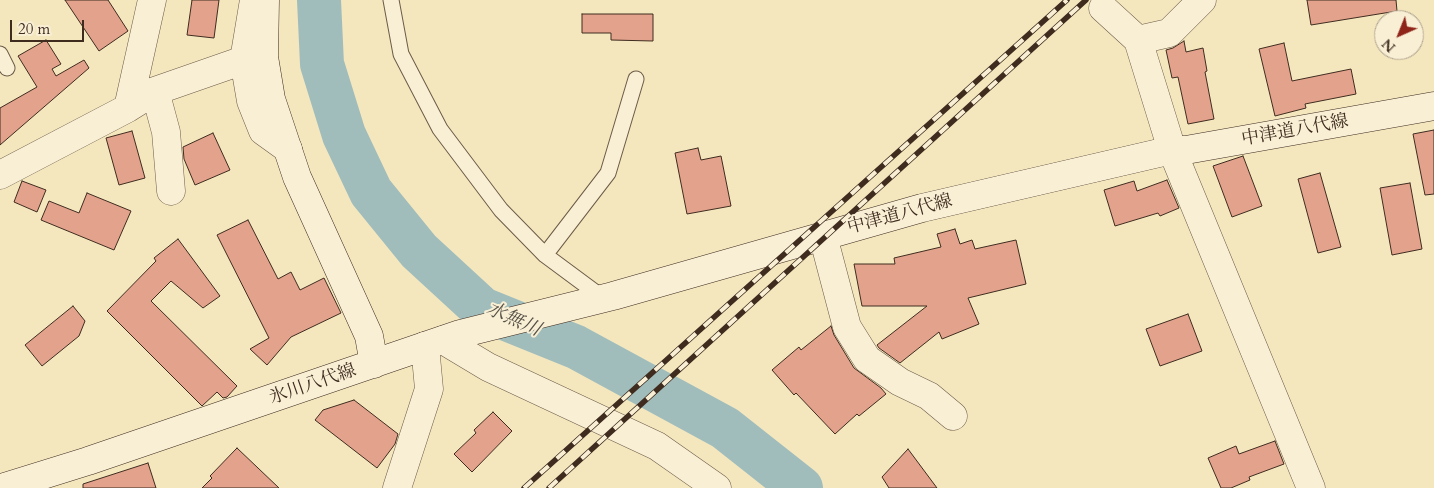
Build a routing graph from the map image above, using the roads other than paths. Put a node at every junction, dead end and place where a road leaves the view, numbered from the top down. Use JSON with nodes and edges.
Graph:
{"nodes":[{"id":1,"x":152,"y":0,"type":"edge"},
{"id":2,"x":254,"y":0,"type":"edge"},
{"id":3,"x":265,"y":0,"type":"edge"},
{"id":4,"x":391,"y":0,"type":"edge"},
{"id":5,"x":1202,"y":0,"type":"edge"},
{"id":6,"x":1103,"y":8,"type":"dead end"},
{"id":7,"x":1138,"y":40,"type":"junction"},
{"id":8,"x":0,"y":54,"type":"edge"},
{"id":9,"x":244,"y":60,"type":"junction"},
{"id":10,"x":8,"y":68,"type":"dead end"},
{"id":11,"x":636,"y":79,"type":"dead end"},
{"id":12,"x":155,"y":91,"type":"junction"},
{"id":13,"x":1434,"y":106,"type":"edge"},
{"id":14,"x":128,"y":108,"type":"junction"},
{"id":15,"x":288,"y":149,"type":"junction"},
{"id":16,"x":1172,"y":150,"type":"junction"},
{"id":17,"x":0,"y":174,"type":"edge"},
{"id":18,"x":171,"y":192,"type":"dead end"},
{"id":19,"x":823,"y":236,"type":"junction"},
{"id":20,"x":545,"y":255,"type":"junction"},
{"id":21,"x":603,"y":298,"type":"junction"},
{"id":22,"x":443,"y":340,"type":"junction"},
{"id":23,"x":374,"y":364,"type":"junction"},
{"id":24,"x":953,"y":416,"type":"dead end"},
{"id":25,"x":0,"y":488,"type":"edge"},
{"id":26,"x":397,"y":488,"type":"edge"},
{"id":27,"x":716,"y":488,"type":"edge"},
{"id":28,"x":1311,"y":488,"type":"edge"}],
"edges":[{"from":1,"to":14,"type":"street"},
{"from":2,"to":9,"type":"street"},
{"from":3,"to":15,"type":"street","name":"氷川八代線"},
{"from":4,"to":20,"type":"lane"},
{"from":5,"to":7,"type":"street"},
{"from":6,"to":7,"type":"street"},
{"from":7,"to":16,"type":"street"},
{"from":8,"to":10,"type":"lane"},
{"from":9,"to":12,"type":"street"},
{"from":9,"to":15,"type":"street"},
{"from":11,"to":20,"type":"lane"},
{"from":12,"to":14,"type":"street"},
{"from":12,"to":18,"type":"street"},
{"from":13,"to":16,"type":"street","name":"中津道八代線"},
{"from":14,"to":17,"type":"street"},
{"from":15,"to":23,"type":"street","name":"氷川八代線"},
{"from":16,"to":19,"type":"street","name":"中津道八代線"},
{"from":16,"to":28,"type":"street"},
{"from":19,"to":21,"type":"street","name":"中津道八代線"},
{"from":19,"to":24,"type":"street"},
{"from":20,"to":21,"type":"lane"},
{"from":21,"to":22,"type":"street","name":"中津道八代線"},
{"from":22,"to":23,"type":"street","name":"中津道八代線"},
{"from":22,"to":26,"type":"street"},
{"from":22,"to":27,"type":"street"},
{"from":23,"to":25,"type":"street","name":"氷川八代線"}]}
